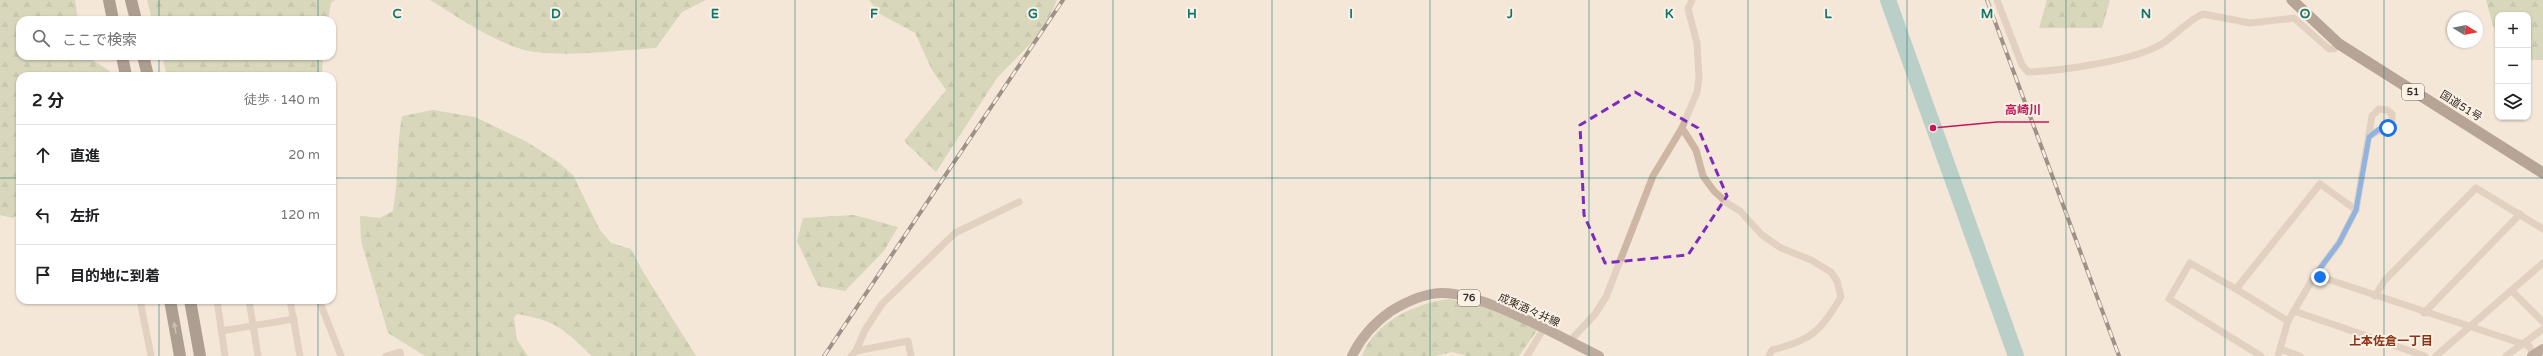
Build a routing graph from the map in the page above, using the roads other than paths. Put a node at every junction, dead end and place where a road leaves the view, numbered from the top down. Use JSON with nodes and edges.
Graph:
{"nodes":[{"id":1,"x":109,"y":0,"type":"edge"},
{"id":2,"x":131,"y":0,"type":"edge"},
{"id":3,"x":1692,"y":0,"type":"edge"},
{"id":4,"x":1997,"y":0,"type":"edge"},
{"id":5,"x":2292,"y":0,"type":"edge"},
{"id":6,"x":113,"y":16,"type":"edge"},
{"id":7,"x":135,"y":16,"type":"edge"},
{"id":8,"x":2339,"y":44,"type":"junction"},
{"id":9,"x":123,"y":60,"type":"edge"},
{"id":10,"x":145,"y":60,"type":"edge"},
{"id":11,"x":125,"y":72,"type":"edge"},
{"id":12,"x":147,"y":72,"type":"edge"},
{"id":13,"x":1682,"y":128,"type":"junction"},
{"id":14,"x":2369,"y":137,"type":"dead end"},
{"id":15,"x":2543,"y":173,"type":"edge"},
{"id":16,"x":1019,"y":202,"type":"dead end"},
{"id":17,"x":2356,"y":210,"type":"junction"},
{"id":18,"x":2520,"y":214,"type":"junction"},
{"id":19,"x":2543,"y":229,"type":"edge"},
{"id":20,"x":2541,"y":267,"type":"edge"},
{"id":21,"x":2315,"y":275,"type":"junction"},
{"id":22,"x":2236,"y":290,"type":"junction"},
{"id":23,"x":2512,"y":291,"type":"junction"},
{"id":24,"x":2375,"y":296,"type":"junction"},
{"id":25,"x":141,"y":304,"type":"edge"},
{"id":26,"x":171,"y":304,"type":"edge"},
{"id":27,"x":191,"y":304,"type":"edge"},
{"id":28,"x":218,"y":304,"type":"edge"},
{"id":29,"x":250,"y":304,"type":"edge"},
{"id":30,"x":291,"y":304,"type":"edge"},
{"id":31,"x":321,"y":304,"type":"edge"},
{"id":32,"x":2294,"y":311,"type":"junction"},
{"id":33,"x":2424,"y":313,"type":"junction"},
{"id":34,"x":294,"y":319,"type":"junction"},
{"id":35,"x":2288,"y":321,"type":"junction"},
{"id":36,"x":2543,"y":322,"type":"edge"},
{"id":37,"x":253,"y":326,"type":"junction"},
{"id":38,"x":1544,"y":328,"type":"junction"},
{"id":39,"x":2469,"y":328,"type":"junction"},
{"id":40,"x":2543,"y":328,"type":"edge"},
{"id":41,"x":221,"y":331,"type":"junction"},
{"id":42,"x":1569,"y":342,"type":"junction"},
{"id":43,"x":2523,"y":344,"type":"junction"},
{"id":44,"x":867,"y":352,"type":"edge"},
{"id":45,"x":2279,"y":353,"type":"edge"},
{"id":46,"x":2536,"y":353,"type":"edge"},
{"id":47,"x":854,"y":354,"type":"edge"},
{"id":48,"x":151,"y":356,"type":"edge"},
{"id":49,"x":180,"y":356,"type":"edge"},
{"id":50,"x":200,"y":356,"type":"edge"},
{"id":51,"x":225,"y":356,"type":"edge"},
{"id":52,"x":258,"y":356,"type":"edge"},
{"id":53,"x":300,"y":356,"type":"edge"},
{"id":54,"x":341,"y":356,"type":"edge"},
{"id":55,"x":386,"y":356,"type":"edge"},
{"id":56,"x":400,"y":356,"type":"edge"},
{"id":57,"x":912,"y":356,"type":"edge"},
{"id":58,"x":1352,"y":356,"type":"edge"},
{"id":59,"x":1527,"y":356,"type":"edge"},
{"id":60,"x":1599,"y":356,"type":"edge"},
{"id":61,"x":1769,"y":356,"type":"edge"},
{"id":62,"x":2261,"y":356,"type":"edge"},
{"id":63,"x":2300,"y":356,"type":"edge"},
{"id":64,"x":2425,"y":356,"type":"edge"},
{"id":65,"x":2436,"y":356,"type":"edge"},
{"id":66,"x":2506,"y":356,"type":"edge"}],
"edges":[{"from":1,"to":6,"type":"highway"},
{"from":2,"to":7,"type":"highway"},
{"from":3,"to":13,"type":"street"},
{"from":4,"to":8,"type":"street"},
{"from":5,"to":8,"type":"highway","name":"国道51号","number":"51"},
{"from":8,"to":15,"type":"highway","name":"国道51号","number":"51"},
{"from":9,"to":11,"type":"highway"},
{"from":10,"to":12,"type":"highway"},
{"from":13,"to":42,"type":"street"},
{"from":13,"to":61,"type":"street"},
{"from":14,"to":17,"type":"street"},
{"from":16,"to":47,"type":"street"},
{"from":17,"to":21,"type":"street"},
{"from":17,"to":22,"type":"street"},
{"from":18,"to":19,"type":"street"},
{"from":18,"to":24,"type":"street"},
{"from":18,"to":33,"type":"street"},
{"from":20,"to":23,"type":"street"},
{"from":21,"to":24,"type":"street"},
{"from":21,"to":32,"type":"street"},
{"from":22,"to":35,"type":"street"},
{"from":22,"to":62,"type":"street"},
{"from":23,"to":36,"type":"street"},
{"from":23,"to":39,"type":"street"},
{"from":24,"to":33,"type":"street"},
{"from":25,"to":48,"type":"street"},
{"from":49,"to":26,"type":"highway","one_way":true},
{"from":27,"to":50,"type":"highway"},
{"from":28,"to":41,"type":"street"},
{"from":29,"to":37,"type":"street"},
{"from":30,"to":34,"type":"street"},
{"from":31,"to":54,"type":"street"},
{"from":32,"to":35,"type":"street"},
{"from":32,"to":64,"type":"street"},
{"from":33,"to":39,"type":"street"},
{"from":34,"to":37,"type":"street"},
{"from":34,"to":53,"type":"street"},
{"from":35,"to":45,"type":"street"},
{"from":37,"to":41,"type":"street"},
{"from":37,"to":52,"type":"street"},
{"from":38,"to":42,"type":"main road","name":"成東酒々井線","number":"76"},
{"from":38,"to":58,"type":"main road","name":"成東酒々井線","number":"76"},
{"from":38,"to":59,"type":"street"},
{"from":39,"to":43,"type":"street"},
{"from":39,"to":65,"type":"street"},
{"from":40,"to":43,"type":"street"},
{"from":41,"to":51,"type":"street"},
{"from":42,"to":60,"type":"main road","name":"成東酒々井線","number":"76"},
{"from":43,"to":46,"type":"street"},
{"from":43,"to":66,"type":"street"},
{"from":44,"to":47,"type":"street"},
{"from":44,"to":57,"type":"street"},
{"from":45,"to":63,"type":"street"},
{"from":55,"to":56,"type":"street"}]}
